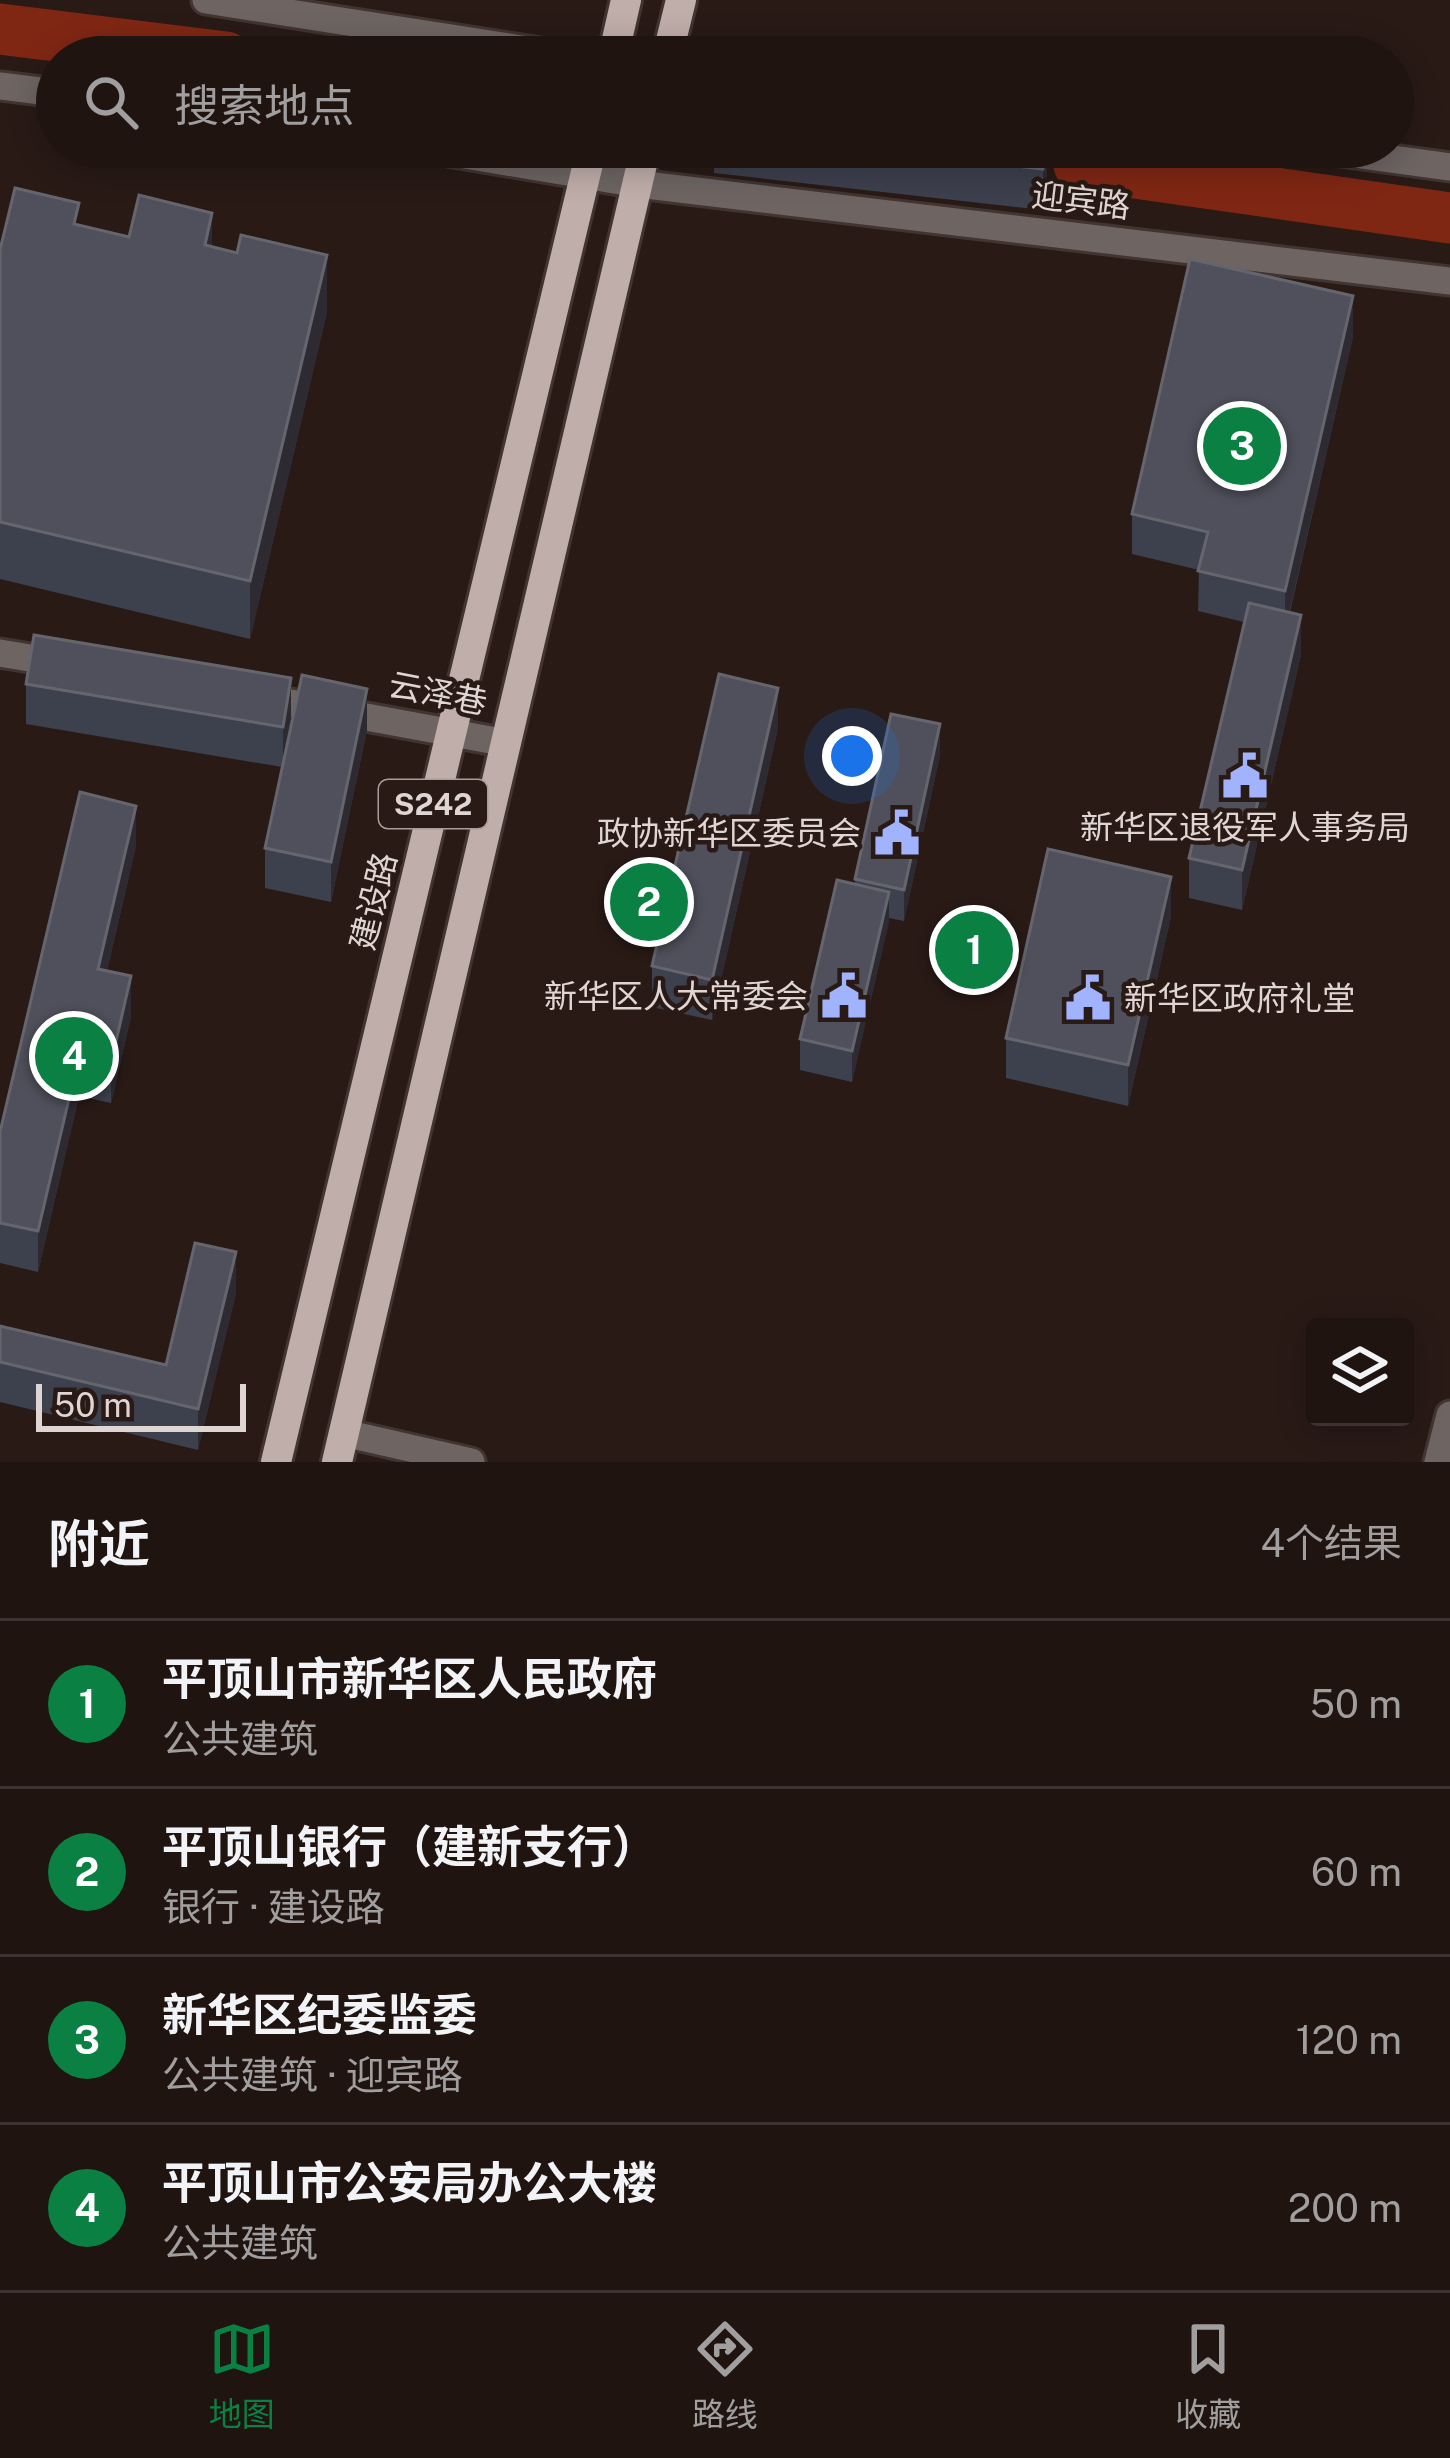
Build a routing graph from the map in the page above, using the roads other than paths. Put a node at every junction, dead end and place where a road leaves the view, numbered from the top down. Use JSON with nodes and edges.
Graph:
{"nodes":[{"id":1,"x":206,"y":0,"type":"edge"},
{"id":2,"x":626,"y":0,"type":"edge"},
{"id":3,"x":681,"y":0,"type":"edge"},
{"id":4,"x":438,"y":36,"type":"edge"},
{"id":5,"x":618,"y":36,"type":"edge"},
{"id":6,"x":672,"y":36,"type":"edge"},
{"id":7,"x":0,"y":86,"type":"edge"},
{"id":8,"x":36,"y":90,"type":"edge"},
{"id":9,"x":1414,"y":162,"type":"edge"},
{"id":10,"x":1450,"y":167,"type":"edge"},
{"id":11,"x":587,"y":168,"type":"edge"},
{"id":12,"x":604,"y":168,"type":"edge"},
{"id":13,"x":641,"y":168,"type":"edge"},
{"id":14,"x":638,"y":184,"type":"junction"},
{"id":15,"x":1450,"y":281,"type":"edge"},
{"id":16,"x":0,"y":653,"type":"edge"},
{"id":17,"x":102,"y":670,"type":"edge"},
{"id":18,"x":242,"y":695,"type":"edge"},
{"id":19,"x":451,"y":731,"type":"junction"},
{"id":20,"x":507,"y":743,"type":"junction"},
{"id":21,"x":1450,"y":1415,"type":"edge"},
{"id":22,"x":340,"y":1447,"type":"edge"},
{"id":23,"x":276,"y":1462,"type":"edge"},
{"id":24,"x":472,"y":1462,"type":"edge"},
{"id":25,"x":1438,"y":1462,"type":"edge"}],
"edges":[{"from":1,"to":4,"type":"street"},
{"from":2,"to":5,"type":"main road"},
{"from":3,"to":6,"type":"main road"},
{"from":7,"to":8,"type":"street"},
{"from":9,"to":10,"type":"street"},
{"from":11,"to":19,"type":"main road","name":"建设路","number":"S242"},
{"from":12,"to":14,"type":"street","name":"迎宾路"},
{"from":13,"to":14,"type":"main road","number":"S242"},
{"from":14,"to":15,"type":"street","name":"迎宾路"},
{"from":14,"to":20,"type":"main road","number":"S242"},
{"from":16,"to":17,"type":"street"},
{"from":18,"to":19,"type":"street","name":"云泽巷"},
{"from":19,"to":20,"type":"street","name":"云泽巷"},
{"from":19,"to":23,"type":"main road","name":"建设路","number":"S242"},
{"from":20,"to":22,"type":"main road","number":"S242"},
{"from":21,"to":25,"type":"street"},
{"from":22,"to":24,"type":"street"}]}
